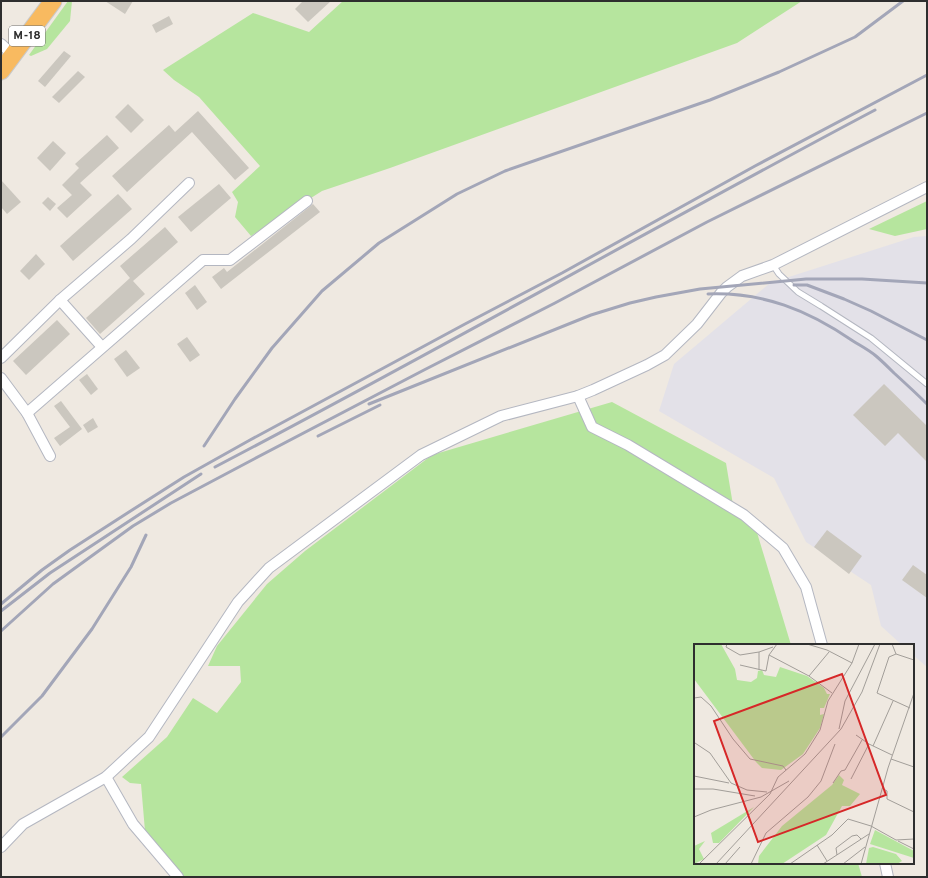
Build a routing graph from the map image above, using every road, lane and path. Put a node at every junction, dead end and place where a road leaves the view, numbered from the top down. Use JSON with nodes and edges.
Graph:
{"nodes":[{"id":1,"x":53,"y":1,"type":"edge"},
{"id":2,"x":7,"y":50,"type":"edge"},
{"id":3,"x":1,"y":71,"type":"edge"},
{"id":4,"x":189,"y":183,"type":"dead end"},
{"id":5,"x":927,"y":187,"type":"edge"},
{"id":6,"x":307,"y":201,"type":"dead end"},
{"id":7,"x":773,"y":265,"type":"junction"},
{"id":8,"x":60,"y":300,"type":"junction"},
{"id":9,"x":102,"y":347,"type":"junction"},
{"id":10,"x":1,"y":358,"type":"edge"},
{"id":11,"x":1,"y":378,"type":"edge"},
{"id":12,"x":927,"y":384,"type":"edge"},
{"id":13,"x":578,"y":396,"type":"junction"},
{"id":14,"x":27,"y":413,"type":"junction"},
{"id":15,"x":50,"y":456,"type":"dead end"},
{"id":16,"x":822,"y":644,"type":"edge"},
{"id":17,"x":106,"y":777,"type":"junction"},
{"id":18,"x":1,"y":847,"type":"edge"},
{"id":19,"x":885,"y":864,"type":"edge"},
{"id":20,"x":178,"y":877,"type":"edge"},
{"id":21,"x":888,"y":877,"type":"edge"}],
"edges":[{"from":1,"to":2,"type":"highway","number":"М-18"},
{"from":2,"to":3,"type":"highway","number":"М-18"},
{"from":4,"to":8,"type":"street"},
{"from":5,"to":7,"type":"street"},
{"from":6,"to":9,"type":"street"},
{"from":7,"to":12,"type":"lane"},
{"from":7,"to":13,"type":"street"},
{"from":8,"to":9,"type":"street"},
{"from":8,"to":10,"type":"street"},
{"from":9,"to":14,"type":"street"},
{"from":11,"to":14,"type":"street"},
{"from":13,"to":16,"type":"street"},
{"from":13,"to":17,"type":"street"},
{"from":14,"to":15,"type":"street"},
{"from":17,"to":18,"type":"street"},
{"from":17,"to":20,"type":"street"},
{"from":19,"to":21,"type":"street"}]}
